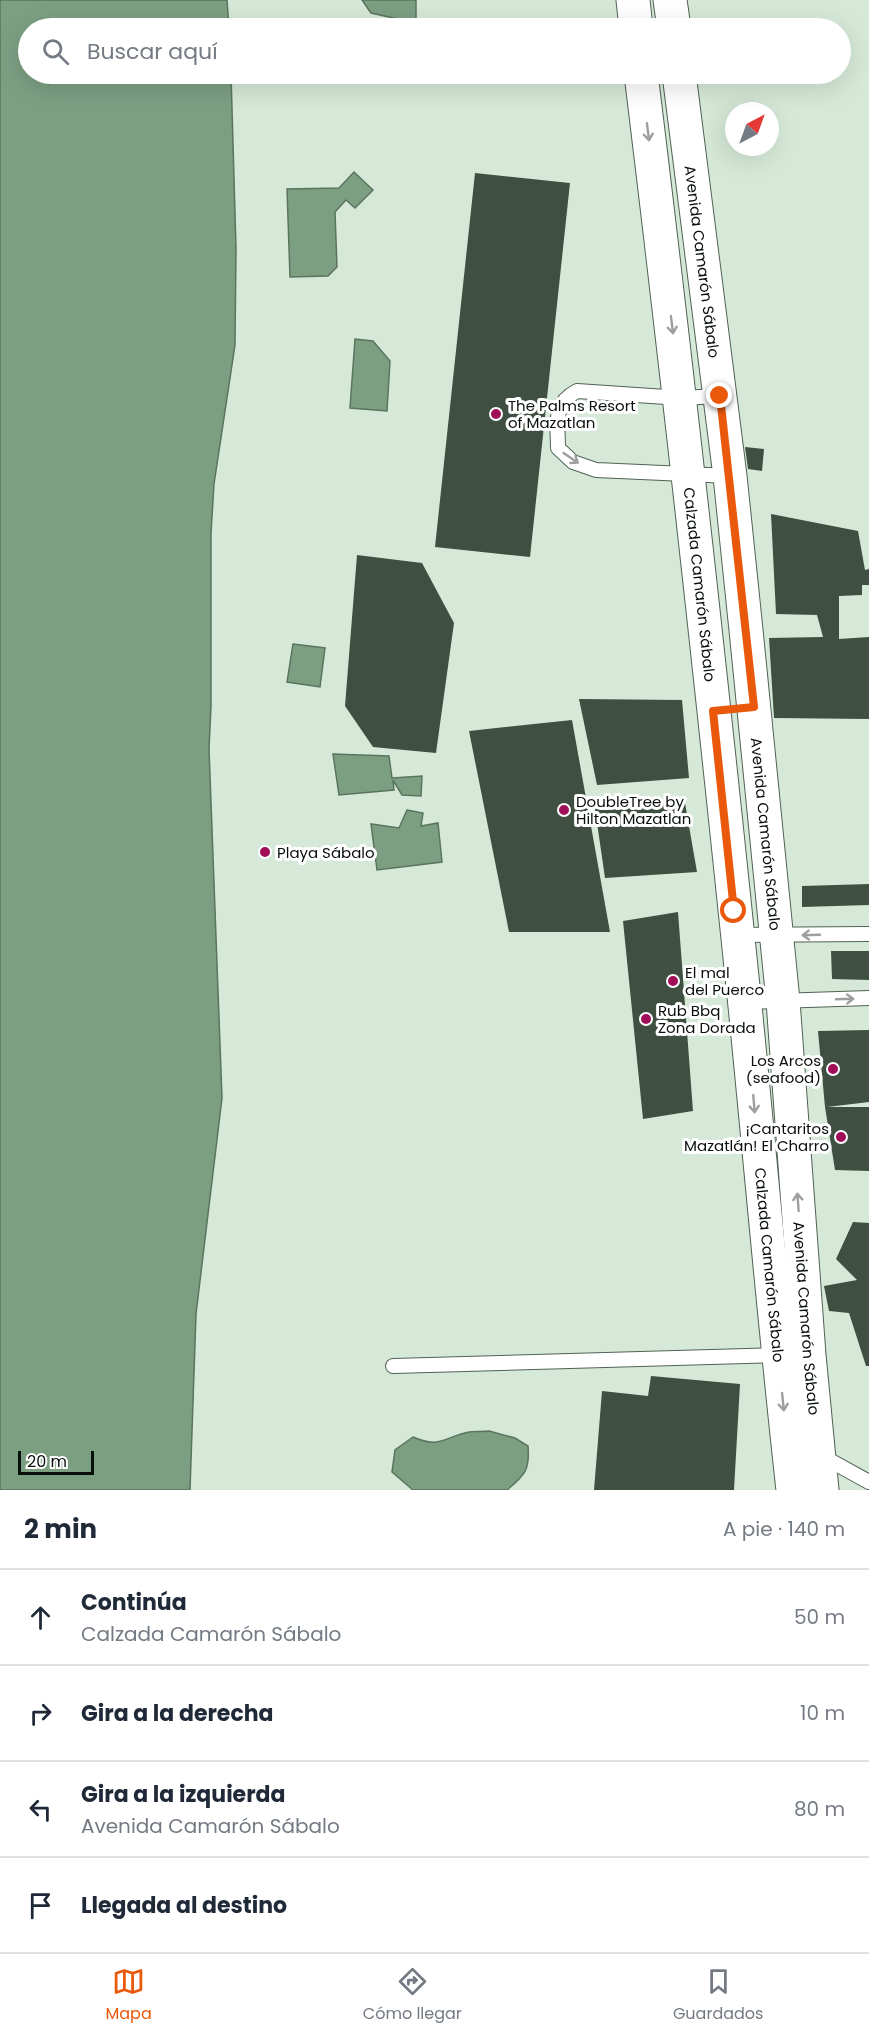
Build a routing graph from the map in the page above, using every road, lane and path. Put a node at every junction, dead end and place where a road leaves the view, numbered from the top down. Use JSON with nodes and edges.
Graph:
{"nodes":[{"id":1,"x":633,"y":0,"type":"edge"},
{"id":2,"x":670,"y":0,"type":"edge"},
{"id":3,"x":635,"y":18,"type":"edge"},
{"id":4,"x":673,"y":18,"type":"edge"},
{"id":5,"x":642,"y":84,"type":"edge"},
{"id":6,"x":680,"y":84,"type":"edge"},
{"id":7,"x":720,"y":396,"type":"junction"},
{"id":8,"x":681,"y":398,"type":"junction"},
{"id":9,"x":687,"y":475,"type":"junction"},
{"id":10,"x":730,"y":476,"type":"junction"},
{"id":11,"x":746,"y":630,"type":"junction"},
{"id":12,"x":705,"y":633,"type":"junction"},
{"id":13,"x":754,"y":707,"type":"junction"},
{"id":14,"x":713,"y":711,"type":"junction"},
{"id":15,"x":869,"y":934,"type":"edge"},
{"id":16,"x":736,"y":935,"type":"junction"},
{"id":17,"x":776,"y":936,"type":"junction"},
{"id":18,"x":869,"y":998,"type":"edge"},
{"id":19,"x":783,"y":1001,"type":"junction"},
{"id":20,"x":744,"y":1002,"type":"junction"},
{"id":21,"x":793,"y":1355,"type":"junction"},
{"id":22,"x":393,"y":1366,"type":"dead end"},
{"id":23,"x":818,"y":1454,"type":"junction"},
{"id":24,"x":869,"y":1482,"type":"edge"},
{"id":25,"x":812,"y":1490,"type":"edge"}],
"edges":[{"from":1,"to":3,"type":"main road"},
{"from":2,"to":4,"type":"main road"},
{"from":5,"to":8,"type":"main road","name":"Calzada Camarón Sábalo","one_way":true},
{"from":6,"to":7,"type":"main road","name":"Avenida Camarón Sábalo"},
{"from":7,"to":8,"type":"lane"},
{"from":7,"to":10,"type":"main road","name":"Avenida Camarón Sábalo"},
{"from":8,"to":9,"type":"main road","name":"Calzada Camarón Sábalo"},
{"from":8,"to":9,"type":"lane","one_way":true},
{"from":9,"to":10,"type":"lane"},
{"from":9,"to":12,"type":"main road","name":"Calzada Camarón Sábalo"},
{"from":10,"to":11,"type":"main road","name":"Avenida Camarón Sábalo"},
{"from":11,"to":12,"type":"main road"},
{"from":11,"to":13,"type":"main road","name":"Avenida Camarón Sábalo"},
{"from":12,"to":14,"type":"main road","name":"Calzada Camarón Sábalo"},
{"from":13,"to":14,"type":"main road"},
{"from":13,"to":17,"type":"main road","name":"Avenida Camarón Sábalo"},
{"from":14,"to":16,"type":"main road","name":"Calzada Camarón Sábalo"},
{"from":15,"to":17,"type":"lane","one_way":true},
{"from":16,"to":17,"type":"lane"},
{"from":16,"to":20,"type":"main road","name":"Calzada Camarón Sábalo"},
{"from":17,"to":19,"type":"main road","name":"Avenida Camarón Sábalo"},
{"from":19,"to":18,"type":"lane","one_way":true},
{"from":19,"to":20,"type":"lane"},
{"from":21,"to":19,"type":"main road","name":"Avenida Camarón Sábalo","one_way":true},
{"from":20,"to":21,"type":"main road","name":"Calzada Camarón Sábalo","one_way":true},
{"from":21,"to":22,"type":"lane"},
{"from":21,"to":23,"type":"main road","name":"Avenida Camarón Sábalo"},
{"from":21,"to":25,"type":"main road","name":"Calzada Camarón Sábalo","one_way":true},
{"from":23,"to":24,"type":"lane"},
{"from":23,"to":25,"type":"main road","name":"Avenida Camarón Sábalo"}]}
